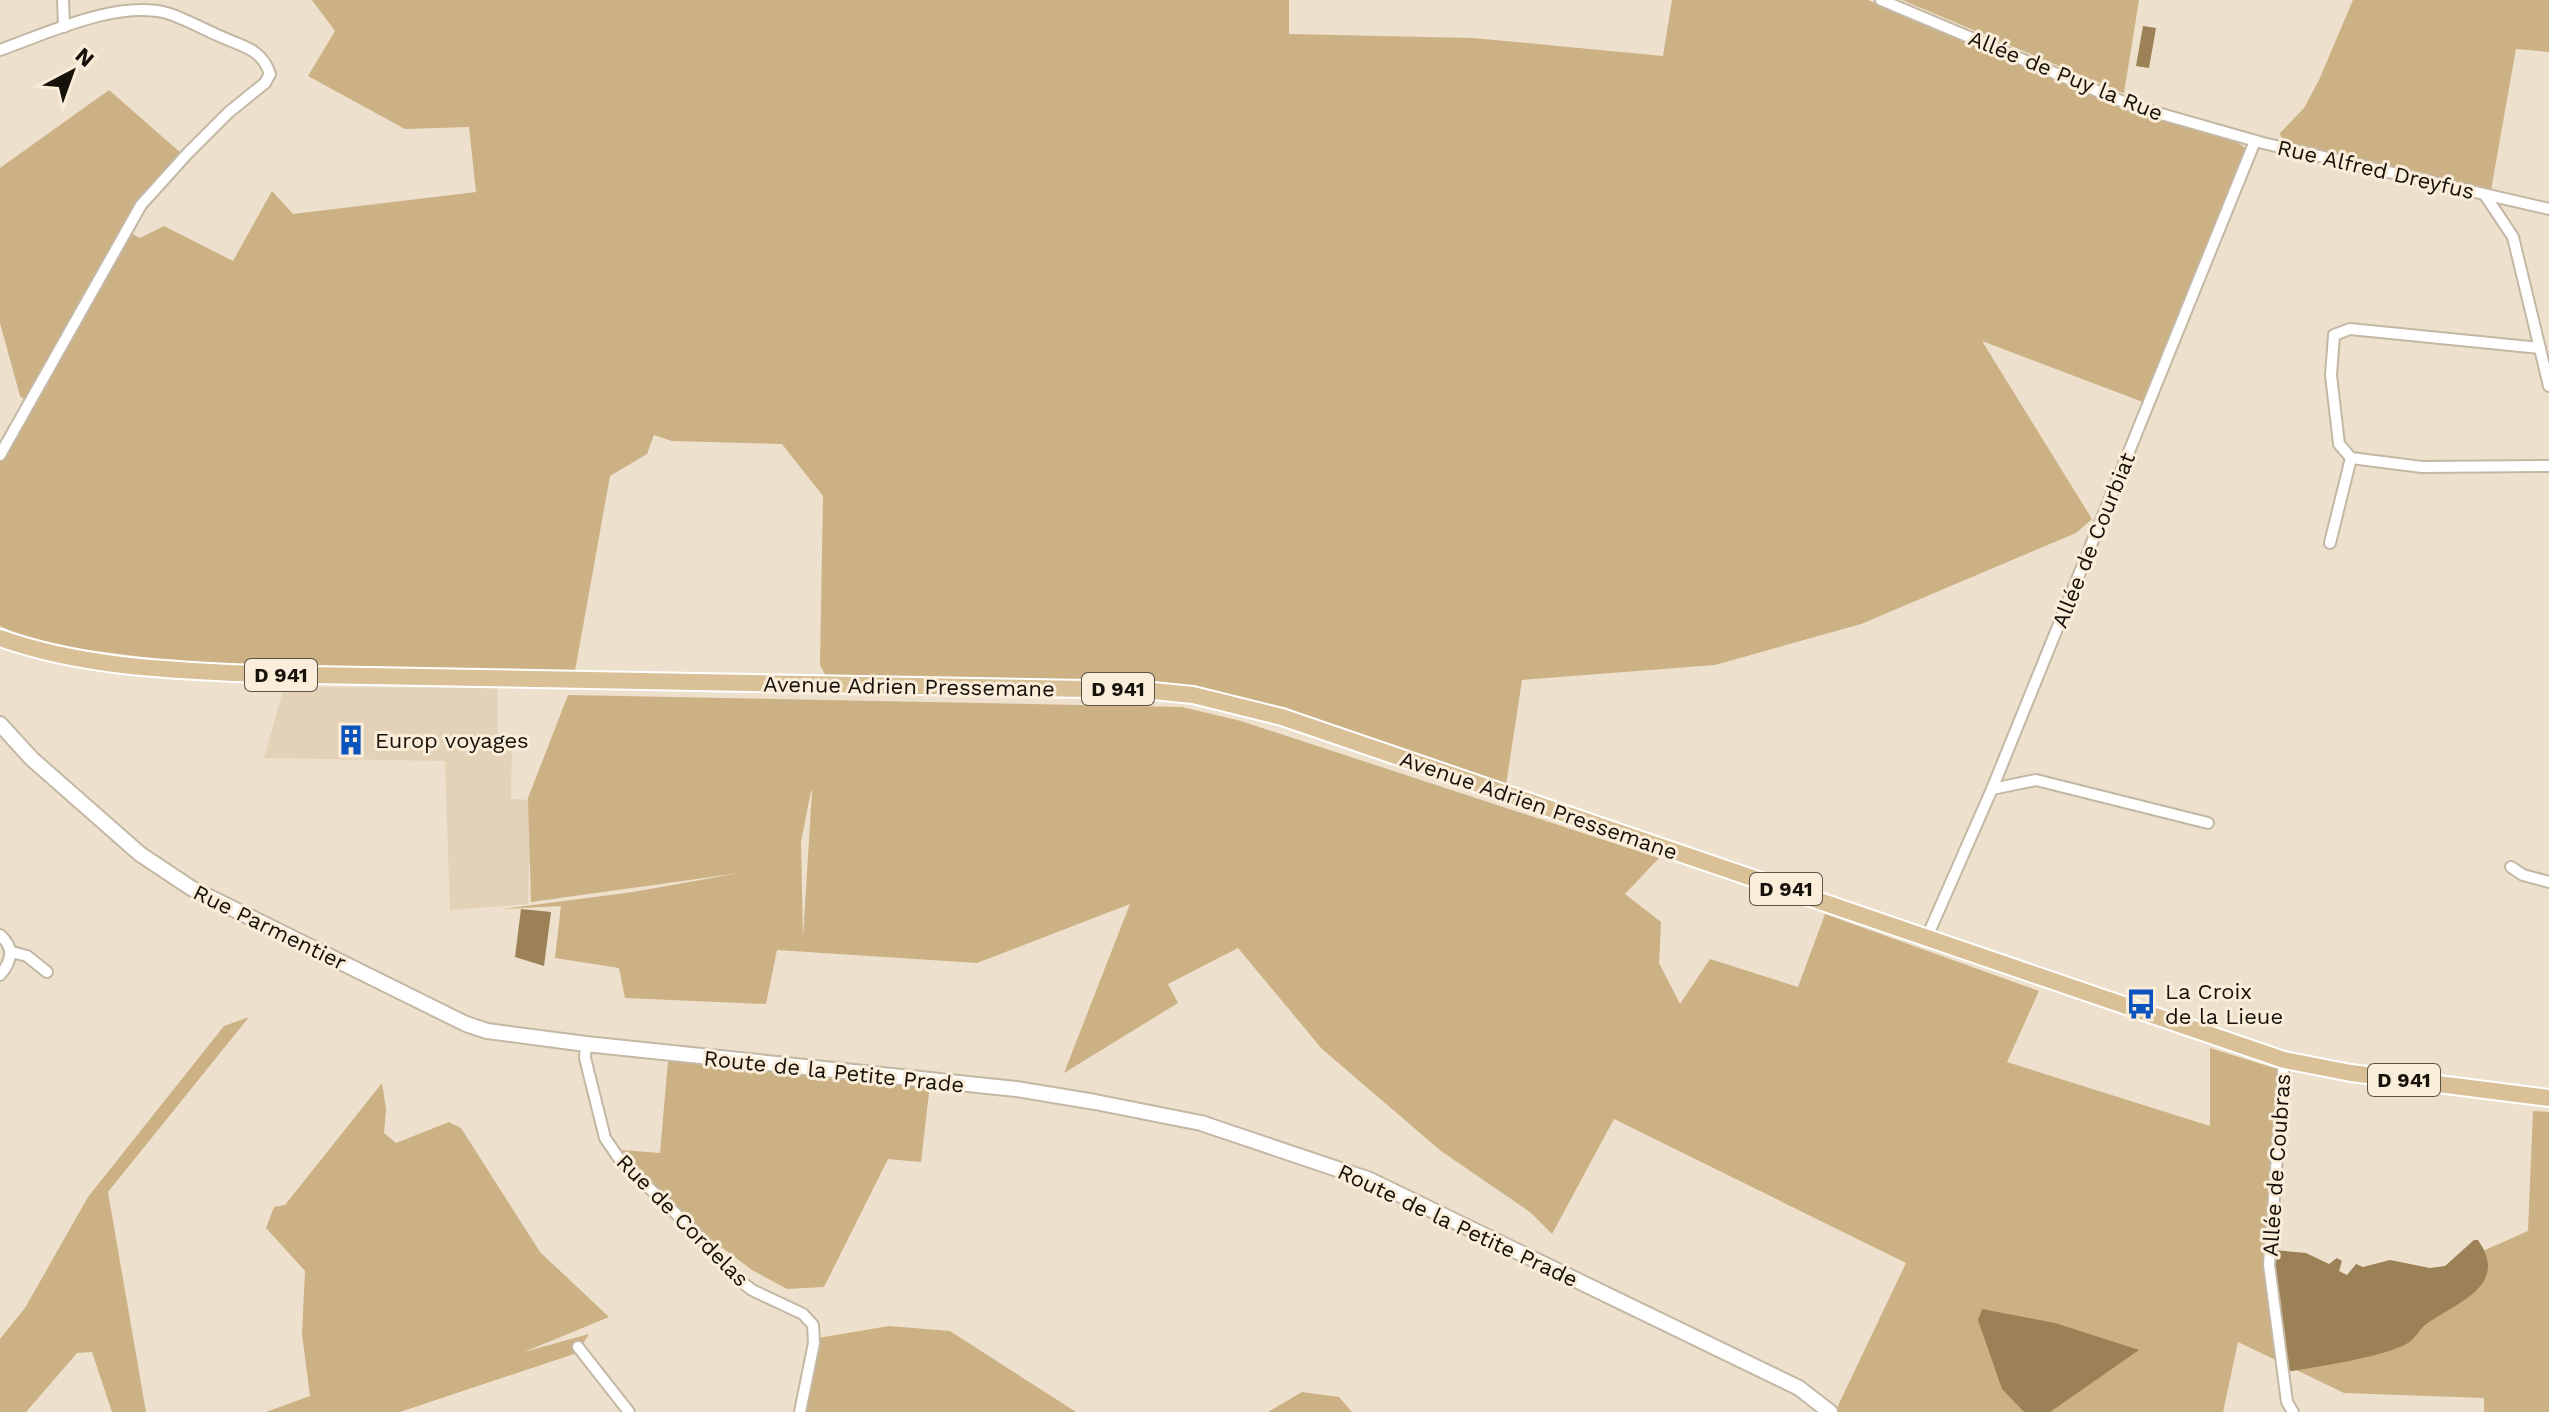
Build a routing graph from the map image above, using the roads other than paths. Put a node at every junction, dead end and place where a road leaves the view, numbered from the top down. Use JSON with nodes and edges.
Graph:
{"nodes":[{"id":1,"x":63,"y":0,"type":"edge"},
{"id":2,"x":1881,"y":0,"type":"edge"},
{"id":3,"x":64,"y":27,"type":"junction"},
{"id":4,"x":0,"y":50,"type":"edge"},
{"id":5,"x":2255,"y":141,"type":"junction"},
{"id":6,"x":2485,"y":195,"type":"junction"},
{"id":7,"x":2549,"y":209,"type":"edge"},
{"id":8,"x":2540,"y":348,"type":"junction"},
{"id":9,"x":2549,"y":386,"type":"edge"},
{"id":10,"x":0,"y":455,"type":"edge"},
{"id":11,"x":2351,"y":458,"type":"junction"},
{"id":12,"x":2549,"y":466,"type":"edge"},
{"id":13,"x":2330,"y":543,"type":"dead end"},
{"id":14,"x":0,"y":638,"type":"edge"},
{"id":15,"x":0,"y":724,"type":"edge"},
{"id":16,"x":1992,"y":789,"type":"junction"},
{"id":17,"x":2208,"y":823,"type":"dead end"},
{"id":18,"x":2511,"y":867,"type":"dead end"},
{"id":19,"x":2549,"y":882,"type":"edge"},
{"id":20,"x":0,"y":935,"type":"edge"},
{"id":21,"x":1927,"y":937,"type":"junction"},
{"id":22,"x":12,"y":952,"type":"junction"},
{"id":23,"x":47,"y":972,"type":"dead end"},
{"id":24,"x":0,"y":975,"type":"edge"},
{"id":25,"x":586,"y":1044,"type":"junction"},
{"id":26,"x":2284,"y":1060,"type":"junction"},
{"id":27,"x":2549,"y":1098,"type":"edge"},
{"id":28,"x":578,"y":1347,"type":"dead end"},
{"id":29,"x":629,"y":1412,"type":"edge"},
{"id":30,"x":800,"y":1412,"type":"edge"},
{"id":31,"x":1830,"y":1412,"type":"edge"},
{"id":32,"x":2293,"y":1412,"type":"edge"}],
"edges":[{"from":1,"to":3,"type":"street"},
{"from":2,"to":5,"type":"street","name":"Allée de Puy la Rue"},
{"from":3,"to":4,"type":"street"},
{"from":3,"to":10,"type":"street"},
{"from":5,"to":6,"type":"street","name":"Rue Alfred Dreyfus"},
{"from":5,"to":16,"type":"street","name":"Allée de Courbiat"},
{"from":6,"to":7,"type":"street"},
{"from":6,"to":8,"type":"street","name":"Rue Alfred Dreyfus"},
{"from":8,"to":9,"type":"street","name":"Rue Alfred Dreyfus"},
{"from":8,"to":11,"type":"street"},
{"from":11,"to":12,"type":"street"},
{"from":11,"to":13,"type":"street"},
{"from":14,"to":21,"type":"main road","name":"Avenue Adrien Pressemane","number":"D 941"},
{"from":15,"to":25,"type":"street","name":"Rue Parmentier"},
{"from":16,"to":17,"type":"street"},
{"from":16,"to":21,"type":"street","name":"Allée de Courbiat"},
{"from":18,"to":19,"type":"street"},
{"from":20,"to":22,"type":"street"},
{"from":21,"to":26,"type":"main road","number":"D 941"},
{"from":22,"to":23,"type":"street"},
{"from":22,"to":24,"type":"street"},
{"from":25,"to":30,"type":"street","name":"Rue de Cordelas"},
{"from":25,"to":31,"type":"street","name":"Route de la Petite Prade"},
{"from":26,"to":27,"type":"main road","number":"D 941"},
{"from":26,"to":32,"type":"street","name":"Allée de Coubras"},
{"from":28,"to":29,"type":"street"}]}
